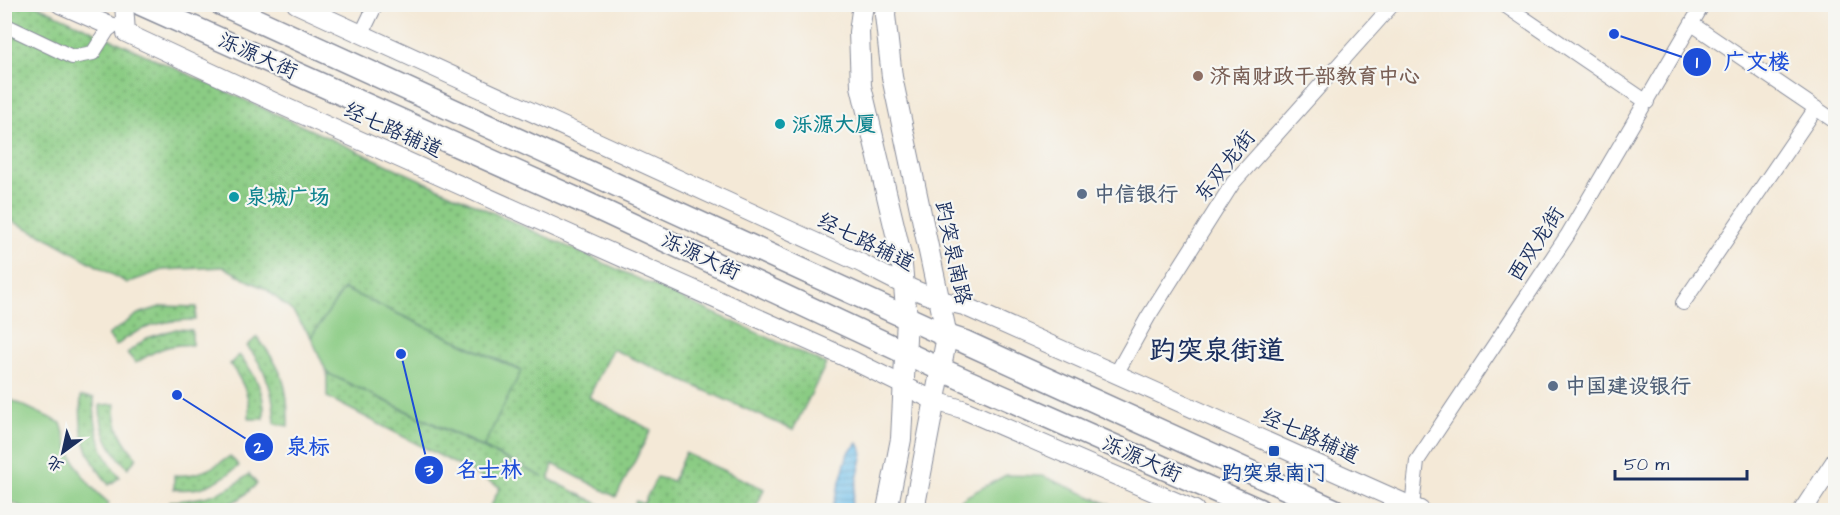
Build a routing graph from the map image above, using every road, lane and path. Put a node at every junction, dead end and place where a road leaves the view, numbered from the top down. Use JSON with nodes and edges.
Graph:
{"nodes":[{"id":1,"x":60,"y":4,"type":"edge"},
{"id":2,"x":124,"y":4,"type":"edge"},
{"id":3,"x":141,"y":4,"type":"edge"},
{"id":4,"x":221,"y":4,"type":"edge"},
{"id":5,"x":296,"y":4,"type":"edge"},
{"id":6,"x":376,"y":4,"type":"edge"},
{"id":7,"x":863,"y":4,"type":"edge"},
{"id":8,"x":886,"y":4,"type":"edge"},
{"id":9,"x":1393,"y":4,"type":"edge"},
{"id":10,"x":1503,"y":4,"type":"edge"},
{"id":11,"x":1703,"y":4,"type":"edge"},
{"id":12,"x":1692,"y":24,"type":"junction"},
{"id":13,"x":110,"y":26,"type":"joint"},
{"id":14,"x":9,"y":27,"type":"dead end"},
{"id":15,"x":362,"y":33,"type":"junction"},
{"id":16,"x":1647,"y":102,"type":"junction"},
{"id":17,"x":1816,"y":108,"type":"junction"},
{"id":18,"x":1836,"y":122,"type":"edge"},
{"id":19,"x":904,"y":286,"type":"junction"},
{"id":20,"x":939,"y":300,"type":"junction"},
{"id":21,"x":1683,"y":303,"type":"dead end"},
{"id":22,"x":907,"y":318,"type":"junction"},
{"id":23,"x":946,"y":336,"type":"junction"},
{"id":24,"x":906,"y":353,"type":"junction"},
{"id":25,"x":940,"y":369,"type":"junction"},
{"id":26,"x":1116,"y":374,"type":"junction"},
{"id":27,"x":903,"y":386,"type":"junction"},
{"id":28,"x":935,"y":401,"type":"junction"},
{"id":29,"x":1836,"y":460,"type":"edge"},
{"id":30,"x":1416,"y":509,"type":"edge"},
{"id":31,"x":887,"y":510,"type":"edge"},
{"id":32,"x":914,"y":510,"type":"edge"},
{"id":33,"x":1195,"y":510,"type":"edge"},
{"id":34,"x":1259,"y":510,"type":"edge"},
{"id":35,"x":1334,"y":510,"type":"edge"},
{"id":36,"x":1803,"y":510,"type":"edge"}],
"edges":[{"from":1,"to":13,"type":"street"},
{"from":2,"to":27,"type":"street","name":"经七路辅道"},
{"from":3,"to":24,"type":"main road","name":"泺源大街"},
{"from":4,"to":22,"type":"main road","name":"泺源大街"},
{"from":5,"to":15,"type":"street","name":"经七路辅道"},
{"from":6,"to":15,"type":"street"},
{"from":7,"to":19,"type":"main road"},
{"from":8,"to":20,"type":"main road","name":"趵突泉南路"},
{"from":9,"to":26,"type":"street","name":"东双龙街"},
{"from":10,"to":16,"type":"street"},
{"from":11,"to":12,"type":"street","name":"西双龙街"},
{"from":12,"to":16,"type":"street","name":"西双龙街"},
{"from":12,"to":17,"type":"street"},
{"from":13,"to":14,"type":"street"},
{"from":15,"to":19,"type":"street","name":"经七路辅道"},
{"from":16,"to":30,"type":"street","name":"西双龙街"},
{"from":17,"to":18,"type":"street"},
{"from":17,"to":21,"type":"street"},
{"from":19,"to":20,"type":"street","name":"经七路辅道"},
{"from":19,"to":22,"type":"main road"},
{"from":20,"to":23,"type":"main road","name":"趵突泉南路"},
{"from":20,"to":26,"type":"street","name":"经七路辅道"},
{"from":22,"to":23,"type":"main road","name":"泺源大街"},
{"from":22,"to":24,"type":"main road"},
{"from":23,"to":25,"type":"main road","name":"趵突泉南路"},
{"from":23,"to":35,"type":"main road","name":"泺源大街"},
{"from":24,"to":25,"type":"main road","name":"泺源大街"},
{"from":24,"to":27,"type":"main road"},
{"from":25,"to":28,"type":"main road","name":"趵突泉南路"},
{"from":25,"to":34,"type":"main road","name":"泺源大街"},
{"from":26,"to":30,"type":"street","name":"经七路辅道"},
{"from":27,"to":28,"type":"street","name":"经七路辅道"},
{"from":27,"to":31,"type":"main road"},
{"from":28,"to":32,"type":"main road","name":"趵突泉南路"},
{"from":28,"to":33,"type":"street","name":"经七路辅道"},
{"from":29,"to":36,"type":"street"}]}
